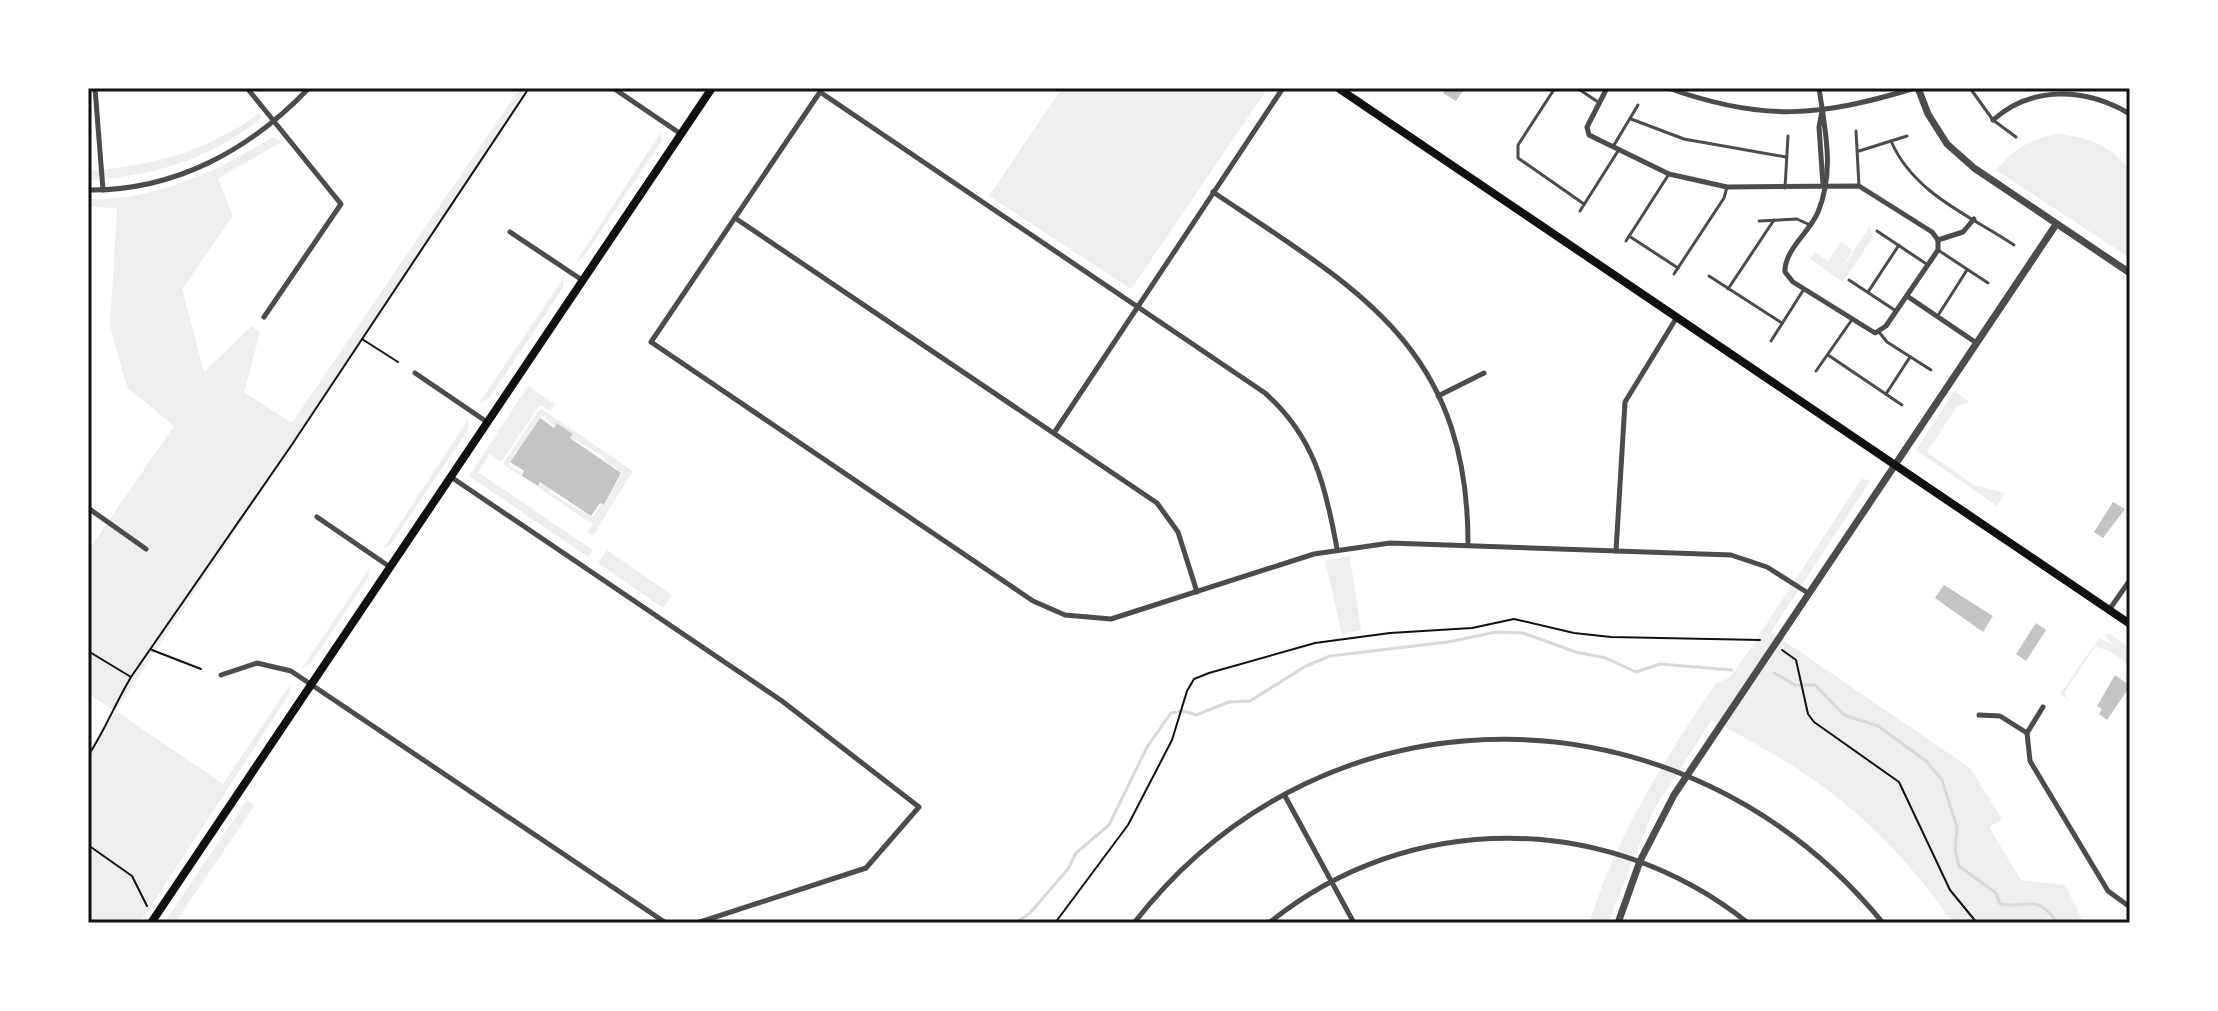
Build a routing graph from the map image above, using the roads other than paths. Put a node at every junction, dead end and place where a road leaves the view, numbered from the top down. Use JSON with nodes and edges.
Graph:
{"nodes":[{"id":1,"x":95,"y":88,"type":"edge"},
{"id":2,"x":247,"y":88,"type":"edge"},
{"id":3,"x":309,"y":88,"type":"edge"},
{"id":4,"x":613,"y":88,"type":"edge"},
{"id":5,"x":712,"y":88,"type":"edge"},
{"id":6,"x":1283,"y":88,"type":"edge"},
{"id":7,"x":1338,"y":88,"type":"edge"},
{"id":8,"x":1555,"y":88,"type":"edge"},
{"id":9,"x":1577,"y":88,"type":"edge"},
{"id":10,"x":1607,"y":88,"type":"edge"},
{"id":11,"x":1668,"y":88,"type":"edge"},
{"id":12,"x":1819,"y":88,"type":"edge"},
{"id":13,"x":1917,"y":88,"type":"edge"},
{"id":14,"x":1970,"y":88,"type":"edge"},
{"id":15,"x":2052,"y":90,"type":"edge"},
{"id":16,"x":1598,"y":102,"type":"junction"},
{"id":17,"x":1638,"y":105,"type":"dead end"},
{"id":18,"x":1822,"y":110,"type":"junction"},
{"id":19,"x":2130,"y":114,"type":"edge"},
{"id":20,"x":1631,"y":119,"type":"junction"},
{"id":21,"x":1993,"y":120,"type":"junction"},
{"id":22,"x":275,"y":123,"type":"junction"},
{"id":23,"x":1856,"y":131,"type":"dead end"},
{"id":24,"x":681,"y":134,"type":"junction"},
{"id":25,"x":1788,"y":136,"type":"dead end"},
{"id":26,"x":1907,"y":136,"type":"dead end"},
{"id":27,"x":2016,"y":137,"type":"dead end"},
{"id":28,"x":1891,"y":141,"type":"junction"},
{"id":29,"x":1615,"y":150,"type":"junction"},
{"id":30,"x":1859,"y":151,"type":"junction"},
{"id":31,"x":1786,"y":157,"type":"junction"},
{"id":32,"x":1669,"y":174,"type":"junction"},
{"id":33,"x":1859,"y":186,"type":"junction"},
{"id":34,"x":1727,"y":187,"type":"junction"},
{"id":35,"x":1823,"y":187,"type":"junction"},
{"id":36,"x":1785,"y":188,"type":"junction"},
{"id":37,"x":88,"y":190,"type":"edge"},
{"id":38,"x":103,"y":190,"type":"junction"},
{"id":39,"x":1213,"y":192,"type":"junction"},
{"id":40,"x":1584,"y":204,"type":"junction"},
{"id":41,"x":1580,"y":211,"type":"dead end"},
{"id":42,"x":735,"y":218,"type":"junction"},
{"id":43,"x":1974,"y":219,"type":"junction"},
{"id":44,"x":1774,"y":220,"type":"junction"},
{"id":45,"x":1759,"y":221,"type":"dead end"},
{"id":46,"x":1810,"y":225,"type":"junction"},
{"id":47,"x":2055,"y":226,"type":"junction"},
{"id":48,"x":1877,"y":231,"type":"dead end"},
{"id":49,"x":510,"y":232,"type":"dead end"},
{"id":50,"x":1629,"y":236,"type":"junction"},
{"id":51,"x":1938,"y":240,"type":"junction"},
{"id":52,"x":1626,"y":241,"type":"dead end"},
{"id":53,"x":1899,"y":245,"type":"junction"},
{"id":54,"x":2014,"y":245,"type":"dead end"},
{"id":55,"x":1938,"y":250,"type":"junction"},
{"id":56,"x":1928,"y":265,"type":"junction"},
{"id":57,"x":1678,"y":268,"type":"junction"},
{"id":58,"x":1967,"y":270,"type":"junction"},
{"id":59,"x":2130,"y":273,"type":"edge"},
{"id":60,"x":1674,"y":274,"type":"dead end"},
{"id":61,"x":1709,"y":276,"type":"dead end"},
{"id":62,"x":583,"y":280,"type":"junction"},
{"id":63,"x":1849,"y":280,"type":"dead end"},
{"id":64,"x":1988,"y":283,"type":"dead end"},
{"id":65,"x":1728,"y":289,"type":"junction"},
{"id":66,"x":1804,"y":289,"type":"junction"},
{"id":67,"x":1868,"y":292,"type":"junction"},
{"id":68,"x":1907,"y":296,"type":"junction"},
{"id":69,"x":1137,"y":305,"type":"junction"},
{"id":70,"x":1896,"y":311,"type":"junction"},
{"id":71,"x":264,"y":317,"type":"dead end"},
{"id":72,"x":1677,"y":317,"type":"junction"},
{"id":73,"x":1937,"y":317,"type":"junction"},
{"id":74,"x":1851,"y":321,"type":"junction"},
{"id":75,"x":1782,"y":323,"type":"junction"},
{"id":76,"x":1879,"y":332,"type":"junction"},
{"id":77,"x":1771,"y":341,"type":"dead end"},
{"id":78,"x":1975,"y":342,"type":"junction"},
{"id":79,"x":1828,"y":355,"type":"junction"},
{"id":80,"x":1910,"y":357,"type":"junction"},
{"id":81,"x":1931,"y":370,"type":"dead end"},
{"id":82,"x":1816,"y":371,"type":"dead end"},
{"id":83,"x":415,"y":373,"type":"dead end"},
{"id":84,"x":1484,"y":373,"type":"dead end"},
{"id":85,"x":1886,"y":394,"type":"junction"},
{"id":86,"x":1438,"y":396,"type":"junction"},
{"id":87,"x":1902,"y":405,"type":"dead end"},
{"id":88,"x":488,"y":422,"type":"junction"},
{"id":89,"x":1054,"y":433,"type":"junction"},
{"id":90,"x":1894,"y":464,"type":"junction"},
{"id":91,"x":451,"y":477,"type":"junction"},
{"id":92,"x":88,"y":508,"type":"edge"},
{"id":93,"x":317,"y":517,"type":"dead end"},
{"id":94,"x":1468,"y":544,"type":"junction"},
{"id":95,"x":146,"y":549,"type":"dead end"},
{"id":96,"x":1337,"y":549,"type":"junction"},
{"id":97,"x":1616,"y":551,"type":"junction"},
{"id":98,"x":390,"y":567,"type":"junction"},
{"id":99,"x":2130,"y":580,"type":"edge"},
{"id":100,"x":1197,"y":592,"type":"junction"},
{"id":101,"x":1808,"y":593,"type":"junction"},
{"id":102,"x":2109,"y":610,"type":"junction"},
{"id":103,"x":2130,"y":624,"type":"edge"},
{"id":104,"x":221,"y":675,"type":"dead end"},
{"id":105,"x":312,"y":684,"type":"junction"},
{"id":106,"x":2043,"y":707,"type":"dead end"},
{"id":107,"x":1979,"y":715,"type":"dead end"},
{"id":108,"x":2027,"y":733,"type":"junction"},
{"id":109,"x":1687,"y":775,"type":"junction"},
{"id":110,"x":1285,"y":796,"type":"junction"},
{"id":111,"x":1640,"y":861,"type":"junction"},
{"id":112,"x":1331,"y":882,"type":"junction"},
{"id":113,"x":2130,"y":907,"type":"edge"},
{"id":114,"x":151,"y":923,"type":"edge"},
{"id":115,"x":666,"y":923,"type":"edge"},
{"id":116,"x":697,"y":923,"type":"edge"},
{"id":117,"x":1134,"y":923,"type":"edge"},
{"id":118,"x":1269,"y":923,"type":"edge"},
{"id":119,"x":1354,"y":923,"type":"edge"},
{"id":120,"x":1618,"y":923,"type":"edge"},
{"id":121,"x":1748,"y":923,"type":"edge"},
{"id":122,"x":1883,"y":923,"type":"edge"}],
"edges":[{"from":1,"to":38,"type":"street"},
{"from":2,"to":22,"type":"street"},
{"from":3,"to":22,"type":"street"},
{"from":4,"to":24,"type":"street"},
{"from":5,"to":24,"type":"main road"},
{"from":6,"to":39,"type":"street"},
{"from":7,"to":72,"type":"main road"},
{"from":8,"to":40,"type":"lane"},
{"from":9,"to":16,"type":"lane"},
{"from":10,"to":16,"type":"street"},
{"from":11,"to":18,"type":"street"},
{"from":12,"to":18,"type":"street"},
{"from":13,"to":18,"type":"street"},
{"from":13,"to":47,"type":"street"},
{"from":14,"to":21,"type":"lane"},
{"from":15,"to":19,"type":"street"},
{"from":15,"to":21,"type":"street"},
{"from":16,"to":29,"type":"street"},
{"from":17,"to":20,"type":"lane"},
{"from":18,"to":35,"type":"street"},
{"from":20,"to":29,"type":"lane"},
{"from":20,"to":31,"type":"lane"},
{"from":21,"to":27,"type":"lane"},
{"from":22,"to":38,"type":"street"},
{"from":22,"to":71,"type":"street"},
{"from":23,"to":30,"type":"lane"},
{"from":24,"to":62,"type":"main road"},
{"from":25,"to":31,"type":"lane"},
{"from":26,"to":28,"type":"lane"},
{"from":28,"to":30,"type":"lane"},
{"from":28,"to":43,"type":"lane"},
{"from":29,"to":32,"type":"street"},
{"from":29,"to":40,"type":"lane"},
{"from":30,"to":33,"type":"lane"},
{"from":31,"to":36,"type":"lane"},
{"from":32,"to":34,"type":"street"},
{"from":32,"to":50,"type":"lane"},
{"from":33,"to":35,"type":"street"},
{"from":33,"to":51,"type":"street"},
{"from":34,"to":36,"type":"street"},
{"from":34,"to":57,"type":"lane"},
{"from":35,"to":36,"type":"street"},
{"from":35,"to":46,"type":"street"},
{"from":37,"to":38,"type":"street"},
{"from":39,"to":69,"type":"street"},
{"from":39,"to":86,"type":"street"},
{"from":40,"to":41,"type":"lane"},
{"from":42,"to":69,"type":"street"},
{"from":42,"to":89,"type":"street"},
{"from":42,"to":100,"type":"street"},
{"from":43,"to":51,"type":"street"},
{"from":43,"to":54,"type":"lane"},
{"from":44,"to":45,"type":"lane"},
{"from":44,"to":46,"type":"lane"},
{"from":44,"to":65,"type":"lane"},
{"from":46,"to":66,"type":"street"},
{"from":47,"to":59,"type":"street"},
{"from":47,"to":78,"type":"street"},
{"from":48,"to":53,"type":"lane"},
{"from":49,"to":62,"type":"street"},
{"from":50,"to":52,"type":"lane"},
{"from":50,"to":57,"type":"lane"},
{"from":51,"to":55,"type":"street"},
{"from":53,"to":56,"type":"lane"},
{"from":53,"to":67,"type":"lane"},
{"from":55,"to":56,"type":"street"},
{"from":55,"to":58,"type":"lane"},
{"from":56,"to":68,"type":"street"},
{"from":57,"to":60,"type":"lane"},
{"from":58,"to":64,"type":"lane"},
{"from":58,"to":73,"type":"lane"},
{"from":61,"to":65,"type":"lane"},
{"from":62,"to":88,"type":"main road"},
{"from":63,"to":67,"type":"lane"},
{"from":65,"to":75,"type":"lane"},
{"from":66,"to":74,"type":"street"},
{"from":66,"to":75,"type":"lane"},
{"from":67,"to":70,"type":"lane"},
{"from":68,"to":70,"type":"street"},
{"from":68,"to":73,"type":"street"},
{"from":69,"to":89,"type":"street"},
{"from":69,"to":96,"type":"street"},
{"from":70,"to":76,"type":"street"},
{"from":72,"to":90,"type":"main road"},
{"from":72,"to":97,"type":"street"},
{"from":73,"to":78,"type":"street"},
{"from":74,"to":76,"type":"street"},
{"from":74,"to":79,"type":"lane"},
{"from":75,"to":77,"type":"lane"},
{"from":76,"to":80,"type":"lane"},
{"from":78,"to":90,"type":"street"},
{"from":79,"to":82,"type":"lane"},
{"from":79,"to":85,"type":"lane"},
{"from":80,"to":81,"type":"lane"},
{"from":80,"to":85,"type":"lane"},
{"from":83,"to":88,"type":"street"},
{"from":84,"to":86,"type":"street"},
{"from":85,"to":87,"type":"lane"},
{"from":86,"to":94,"type":"street"},
{"from":88,"to":91,"type":"main road"},
{"from":89,"to":100,"type":"street"},
{"from":90,"to":101,"type":"street"},
{"from":90,"to":102,"type":"main road"},
{"from":91,"to":98,"type":"main road"},
{"from":91,"to":116,"type":"street"},
{"from":92,"to":95,"type":"street"},
{"from":93,"to":98,"type":"street"},
{"from":94,"to":96,"type":"street"},
{"from":94,"to":97,"type":"street"},
{"from":96,"to":100,"type":"street"},
{"from":97,"to":101,"type":"street"},
{"from":98,"to":105,"type":"main road"},
{"from":99,"to":102,"type":"street"},
{"from":101,"to":109,"type":"street"},
{"from":102,"to":103,"type":"main road"},
{"from":104,"to":105,"type":"street"},
{"from":105,"to":114,"type":"main road"},
{"from":105,"to":115,"type":"street"},
{"from":106,"to":108,"type":"street"},
{"from":107,"to":108,"type":"street"},
{"from":108,"to":113,"type":"street"},
{"from":109,"to":110,"type":"street"},
{"from":109,"to":111,"type":"street"},
{"from":109,"to":122,"type":"street"},
{"from":110,"to":112,"type":"street"},
{"from":110,"to":117,"type":"street"},
{"from":111,"to":112,"type":"street"},
{"from":111,"to":120,"type":"street"},
{"from":111,"to":121,"type":"street"},
{"from":112,"to":118,"type":"street"},
{"from":112,"to":119,"type":"street"}]}
